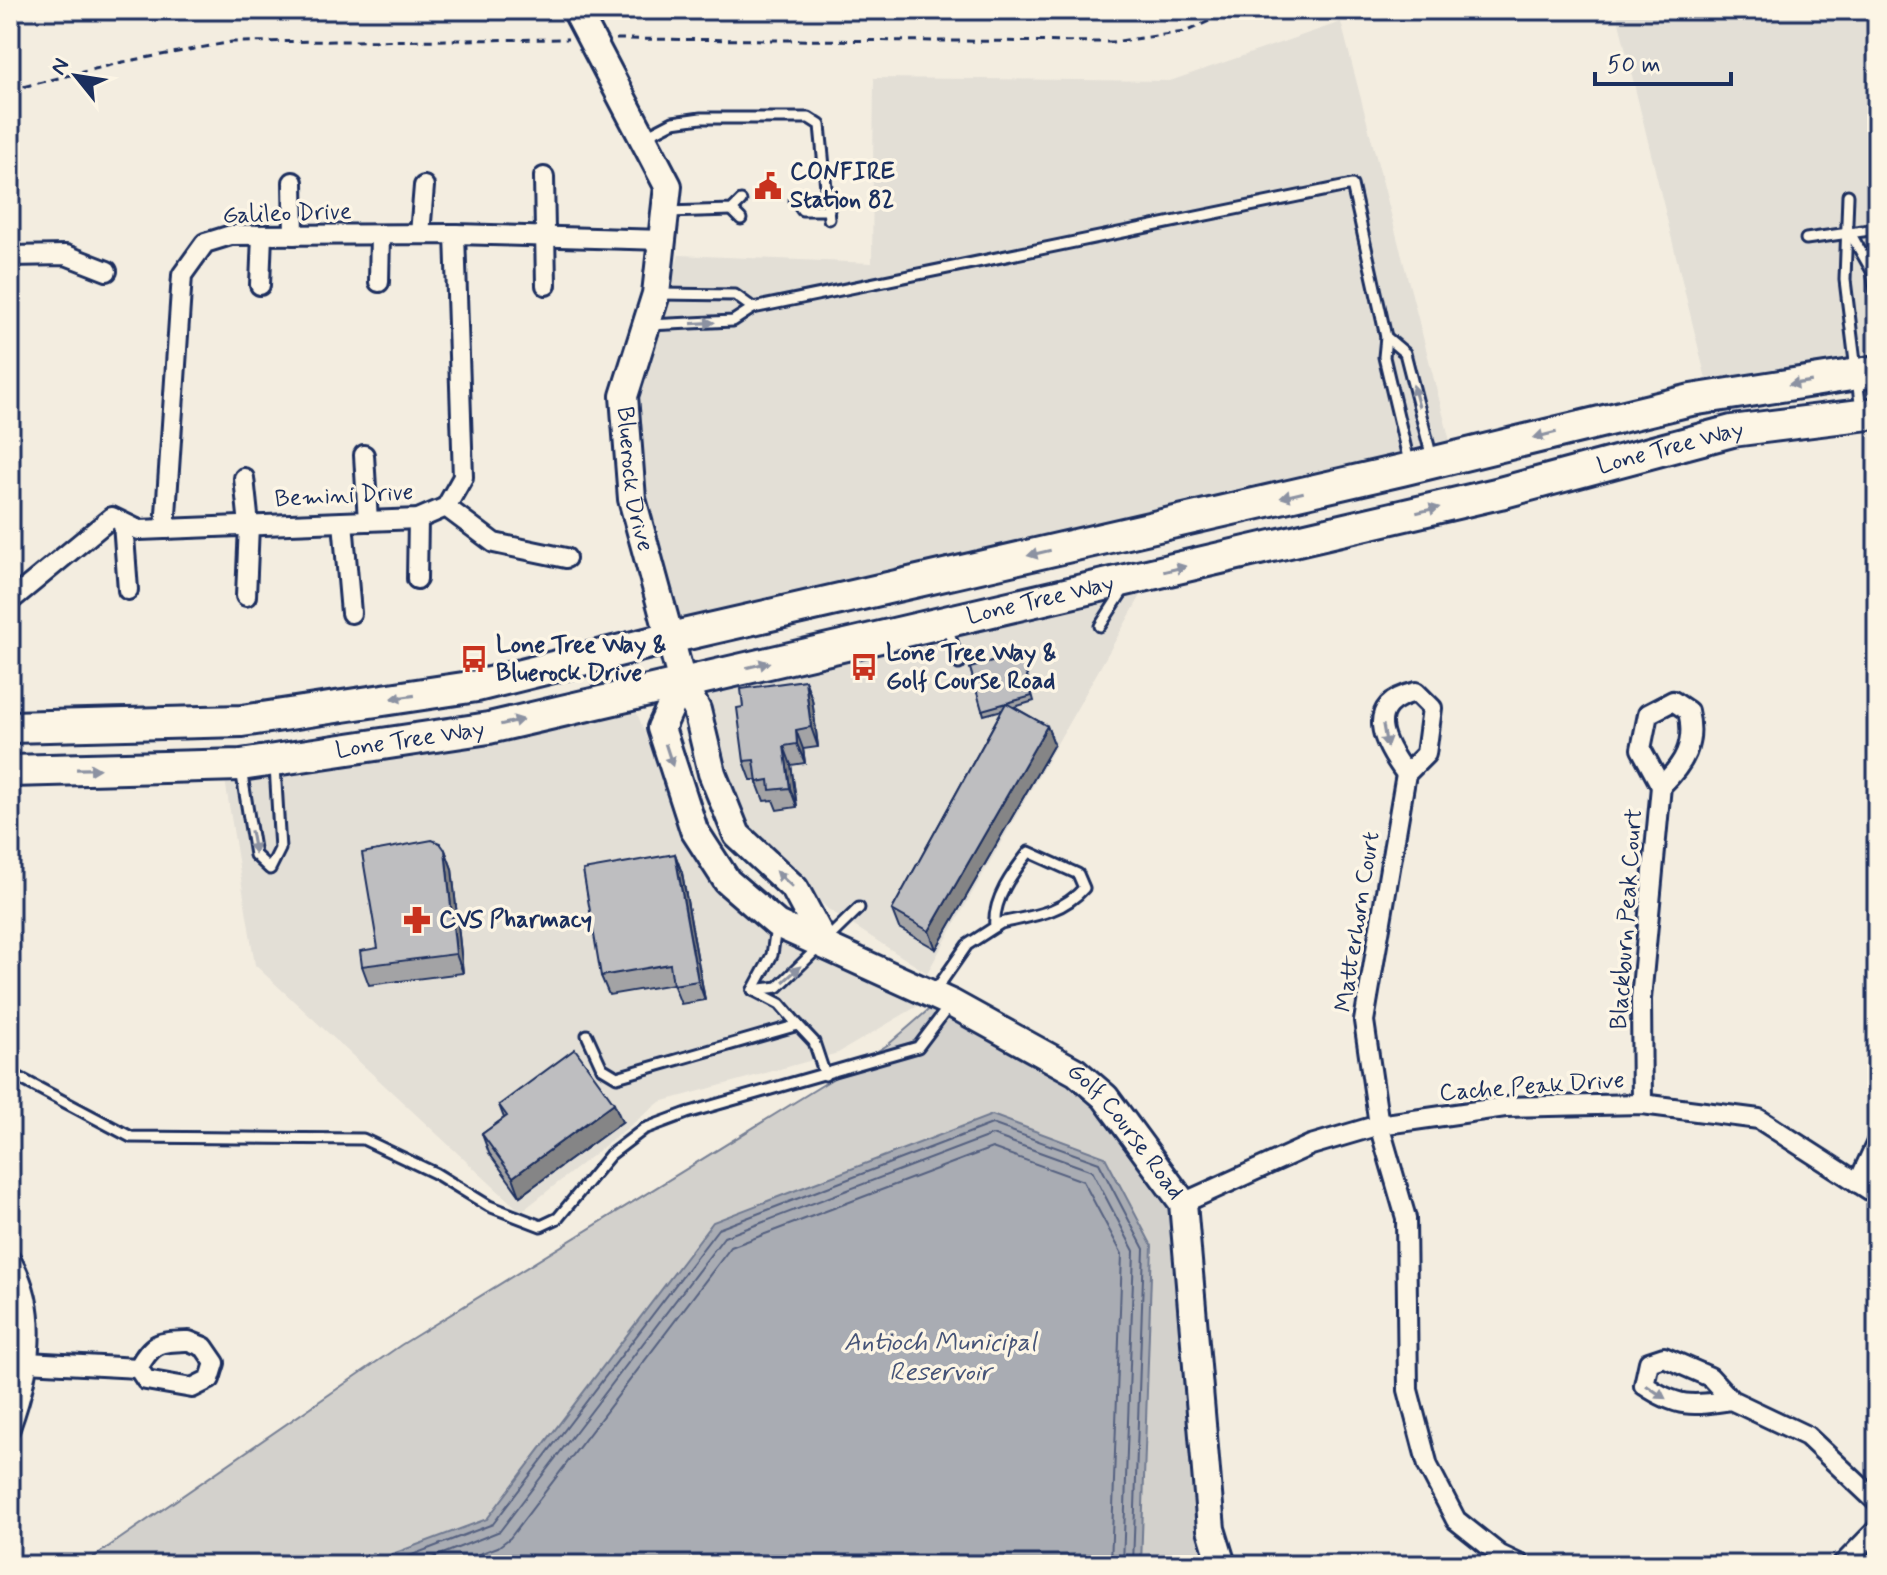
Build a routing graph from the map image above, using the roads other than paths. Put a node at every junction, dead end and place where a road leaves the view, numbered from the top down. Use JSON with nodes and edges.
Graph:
{"nodes":[{"id":1,"x":576,"y":10,"type":"edge"},
{"id":2,"x":643,"y":138,"type":"junction"},
{"id":3,"x":544,"y":177,"type":"dead end"},
{"id":4,"x":293,"y":182,"type":"dead end"},
{"id":5,"x":424,"y":186,"type":"dead end"},
{"id":6,"x":1848,"y":195,"type":"dead end"},
{"id":7,"x":795,"y":200,"type":"dead end"},
{"id":8,"x":741,"y":201,"type":"dead end"},
{"id":9,"x":732,"y":210,"type":"junction"},
{"id":10,"x":802,"y":210,"type":"junction"},
{"id":11,"x":667,"y":212,"type":"junction"},
{"id":12,"x":741,"y":219,"type":"dead end"},
{"id":13,"x":794,"y":220,"type":"dead end"},
{"id":14,"x":1877,"y":229,"type":"edge"},
{"id":15,"x":1849,"y":231,"type":"junction"},
{"id":16,"x":420,"y":234,"type":"junction"},
{"id":17,"x":455,"y":234,"type":"junction"},
{"id":18,"x":262,"y":235,"type":"junction"},
{"id":19,"x":294,"y":235,"type":"junction"},
{"id":20,"x":380,"y":235,"type":"junction"},
{"id":21,"x":543,"y":235,"type":"junction"},
{"id":22,"x":1806,"y":239,"type":"dead end"},
{"id":23,"x":664,"y":240,"type":"junction"},
{"id":24,"x":10,"y":256,"type":"edge"},
{"id":25,"x":107,"y":271,"type":"dead end"},
{"id":26,"x":379,"y":282,"type":"dead end"},
{"id":27,"x":260,"y":285,"type":"dead end"},
{"id":28,"x":546,"y":285,"type":"dead end"},
{"id":29,"x":656,"y":294,"type":"junction"},
{"id":30,"x":1877,"y":300,"type":"edge"},
{"id":31,"x":753,"y":308,"type":"junction"},
{"id":32,"x":649,"y":325,"type":"junction"},
{"id":33,"x":1386,"y":337,"type":"junction"},
{"id":34,"x":1867,"y":373,"type":"edge"},
{"id":35,"x":1869,"y":414,"type":"edge"},
{"id":36,"x":364,"y":455,"type":"dead end"},
{"id":37,"x":1422,"y":465,"type":"junction"},
{"id":38,"x":244,"y":478,"type":"dead end"},
{"id":39,"x":446,"y":507,"type":"junction"},
{"id":40,"x":418,"y":519,"type":"junction"},
{"id":41,"x":118,"y":520,"type":"junction"},
{"id":42,"x":368,"y":521,"type":"junction"},
{"id":43,"x":343,"y":522,"type":"junction"},
{"id":44,"x":249,"y":525,"type":"junction"},
{"id":45,"x":165,"y":529,"type":"junction"},
{"id":46,"x":566,"y":558,"type":"dead end"},
{"id":47,"x":417,"y":579,"type":"dead end"},
{"id":48,"x":1131,"y":579,"type":"junction"},
{"id":49,"x":128,"y":590,"type":"dead end"},
{"id":50,"x":246,"y":596,"type":"dead end"},
{"id":51,"x":10,"y":601,"type":"edge"},
{"id":52,"x":351,"y":613,"type":"dead end"},
{"id":53,"x":946,"y":621,"type":"junction"},
{"id":54,"x":1100,"y":626,"type":"dead end"},
{"id":55,"x":670,"y":638,"type":"junction"},
{"id":56,"x":959,"y":664,"type":"dead end"},
{"id":57,"x":682,"y":682,"type":"junction"},
{"id":58,"x":10,"y":727,"type":"edge"},
{"id":59,"x":275,"y":759,"type":"junction"},
{"id":60,"x":241,"y":765,"type":"junction"},
{"id":61,"x":10,"y":771,"type":"edge"},
{"id":62,"x":1406,"y":774,"type":"dead end"},
{"id":63,"x":1661,"y":786,"type":"dead end"},
{"id":64,"x":859,"y":908,"type":"dead end"},
{"id":65,"x":777,"y":924,"type":"junction"},
{"id":66,"x":995,"y":927,"type":"junction"},
{"id":67,"x":825,"y":945,"type":"junction"},
{"id":68,"x":753,"y":990,"type":"junction"},
{"id":69,"x":942,"y":998,"type":"junction"},
{"id":70,"x":798,"y":1025,"type":"junction"},
{"id":71,"x":587,"y":1035,"type":"dead end"},
{"id":72,"x":10,"y":1073,"type":"edge"},
{"id":73,"x":825,"y":1075,"type":"junction"},
{"id":74,"x":1642,"y":1104,"type":"junction"},
{"id":75,"x":1379,"y":1125,"type":"junction"},
{"id":76,"x":1877,"y":1142,"type":"edge"},
{"id":77,"x":1858,"y":1183,"type":"junction"},
{"id":78,"x":1877,"y":1195,"type":"edge"},
{"id":79,"x":1183,"y":1203,"type":"junction"},
{"id":80,"x":10,"y":1259,"type":"edge"},
{"id":81,"x":27,"y":1362,"type":"junction"},
{"id":82,"x":138,"y":1368,"type":"dead end"},
{"id":83,"x":1731,"y":1400,"type":"dead end"},
{"id":84,"x":10,"y":1428,"type":"edge"},
{"id":85,"x":1877,"y":1502,"type":"edge"},
{"id":86,"x":1877,"y":1529,"type":"edge"},
{"id":87,"x":1222,"y":1565,"type":"edge"},
{"id":88,"x":1521,"y":1565,"type":"edge"},
{"id":89,"x":1842,"y":1565,"type":"edge"}],
"edges":[{"from":1,"to":2,"type":"street","name":"Bluerock Drive"},
{"from":2,"to":10,"type":"lane"},
{"from":2,"to":11,"type":"street","name":"Bluerock Drive"},
{"from":3,"to":21,"type":"street"},
{"from":4,"to":19,"type":"street"},
{"from":5,"to":16,"type":"street"},
{"from":6,"to":15,"type":"lane"},
{"from":7,"to":10,"type":"lane"},
{"from":8,"to":9,"type":"lane"},
{"from":9,"to":11,"type":"lane"},
{"from":9,"to":12,"type":"lane"},
{"from":10,"to":13,"type":"lane"},
{"from":11,"to":23,"type":"street","name":"Bluerock Drive"},
{"from":14,"to":15,"type":"lane"},
{"from":15,"to":22,"type":"lane"},
{"from":15,"to":30,"type":"lane"},
{"from":15,"to":34,"type":"lane"},
{"from":16,"to":17,"type":"street","name":"Galileo Drive"},
{"from":16,"to":20,"type":"street","name":"Galileo Drive"},
{"from":17,"to":21,"type":"street","name":"Galileo Drive"},
{"from":17,"to":39,"type":"street","name":"Bemini Drive"},
{"from":18,"to":19,"type":"street","name":"Galileo Drive"},
{"from":18,"to":27,"type":"street"},
{"from":18,"to":45,"type":"street","name":"Galileo Drive"},
{"from":19,"to":20,"type":"street","name":"Galileo Drive"},
{"from":20,"to":26,"type":"street"},
{"from":21,"to":23,"type":"street","name":"Galileo Drive"},
{"from":21,"to":28,"type":"street"},
{"from":23,"to":29,"type":"street","name":"Bluerock Drive"},
{"from":24,"to":25,"type":"street"},
{"from":29,"to":31,"type":"lane"},
{"from":29,"to":32,"type":"street","name":"Bluerock Drive"},
{"from":32,"to":31,"type":"lane","one_way":true},
{"from":31,"to":33,"type":"lane"},
{"from":32,"to":55,"type":"street","name":"Bluerock Drive"},
{"from":33,"to":37,"type":"lane"},
{"from":37,"to":33,"type":"lane","one_way":true},
{"from":34,"to":35,"type":"lane"},
{"from":34,"to":37,"type":"main road","name":"Lone Tree Way","one_way":true},
{"from":48,"to":35,"type":"main road","name":"Lone Tree Way","one_way":true},
{"from":36,"to":42,"type":"street"},
{"from":37,"to":55,"type":"main road","name":"Lone Tree Way","one_way":true},
{"from":38,"to":44,"type":"street"},
{"from":39,"to":40,"type":"street","name":"Bemini Drive"},
{"from":39,"to":46,"type":"street"},
{"from":40,"to":42,"type":"street","name":"Bemini Drive"},
{"from":40,"to":47,"type":"street"},
{"from":41,"to":45,"type":"street","name":"Bemini Drive"},
{"from":41,"to":49,"type":"street"},
{"from":41,"to":51,"type":"street"},
{"from":42,"to":43,"type":"street","name":"Bemini Drive"},
{"from":43,"to":44,"type":"street","name":"Bemini Drive"},
{"from":43,"to":52,"type":"street"},
{"from":44,"to":45,"type":"street","name":"Bemini Drive"},
{"from":44,"to":50,"type":"street"},
{"from":48,"to":53,"type":"main road","name":"Lone Tree Way"},
{"from":48,"to":54,"type":"lane"},
{"from":53,"to":56,"type":"lane"},
{"from":57,"to":53,"type":"main road","name":"Lone Tree Way","one_way":true},
{"from":55,"to":57,"type":"street","name":"Bluerock Drive"},
{"from":55,"to":58,"type":"main road","name":"Lone Tree Way","one_way":true},
{"from":59,"to":57,"type":"main road","name":"Lone Tree Way","one_way":true},
{"from":57,"to":65,"type":"street","name":"Golf Course Road","one_way":true},
{"from":67,"to":57,"type":"street","one_way":true},
{"from":59,"to":60,"type":"main road","name":"Lone Tree Way"},
{"from":60,"to":59,"type":"lane","one_way":true},
{"from":61,"to":60,"type":"main road","name":"Lone Tree Way","one_way":true},
{"from":62,"to":75,"type":"street","name":"Matterhorn Court"},
{"from":63,"to":74,"type":"street","name":"Blackburn Peak Court"},
{"from":64,"to":67,"type":"lane"},
{"from":65,"to":67,"type":"street","name":"Golf Course Road"},
{"from":65,"to":68,"type":"lane"},
{"from":66,"to":66,"type":"lane"},
{"from":66,"to":69,"type":"lane"},
{"from":68,"to":67,"type":"lane","one_way":true},
{"from":67,"to":69,"type":"street","name":"Golf Course Road"},
{"from":68,"to":70,"type":"lane"},
{"from":69,"to":73,"type":"lane"},
{"from":69,"to":79,"type":"street","name":"Golf Course Road"},
{"from":70,"to":71,"type":"lane"},
{"from":70,"to":73,"type":"lane"},
{"from":72,"to":73,"type":"lane"},
{"from":74,"to":75,"type":"street","name":"Cache Peak Drive"},
{"from":74,"to":77,"type":"street","name":"Cache Peak Drive"},
{"from":75,"to":79,"type":"street","name":"Cache Peak Drive"},
{"from":75,"to":88,"type":"street","name":"Matterhorn Court"},
{"from":76,"to":77,"type":"street"},
{"from":77,"to":78,"type":"street","name":"Cache Peak Drive"},
{"from":79,"to":87,"type":"street","name":"Golf Course Road"},
{"from":80,"to":81,"type":"street"},
{"from":81,"to":82,"type":"street"},
{"from":81,"to":84,"type":"street"},
{"from":83,"to":85,"type":"street"},
{"from":86,"to":89,"type":"street"}]}
